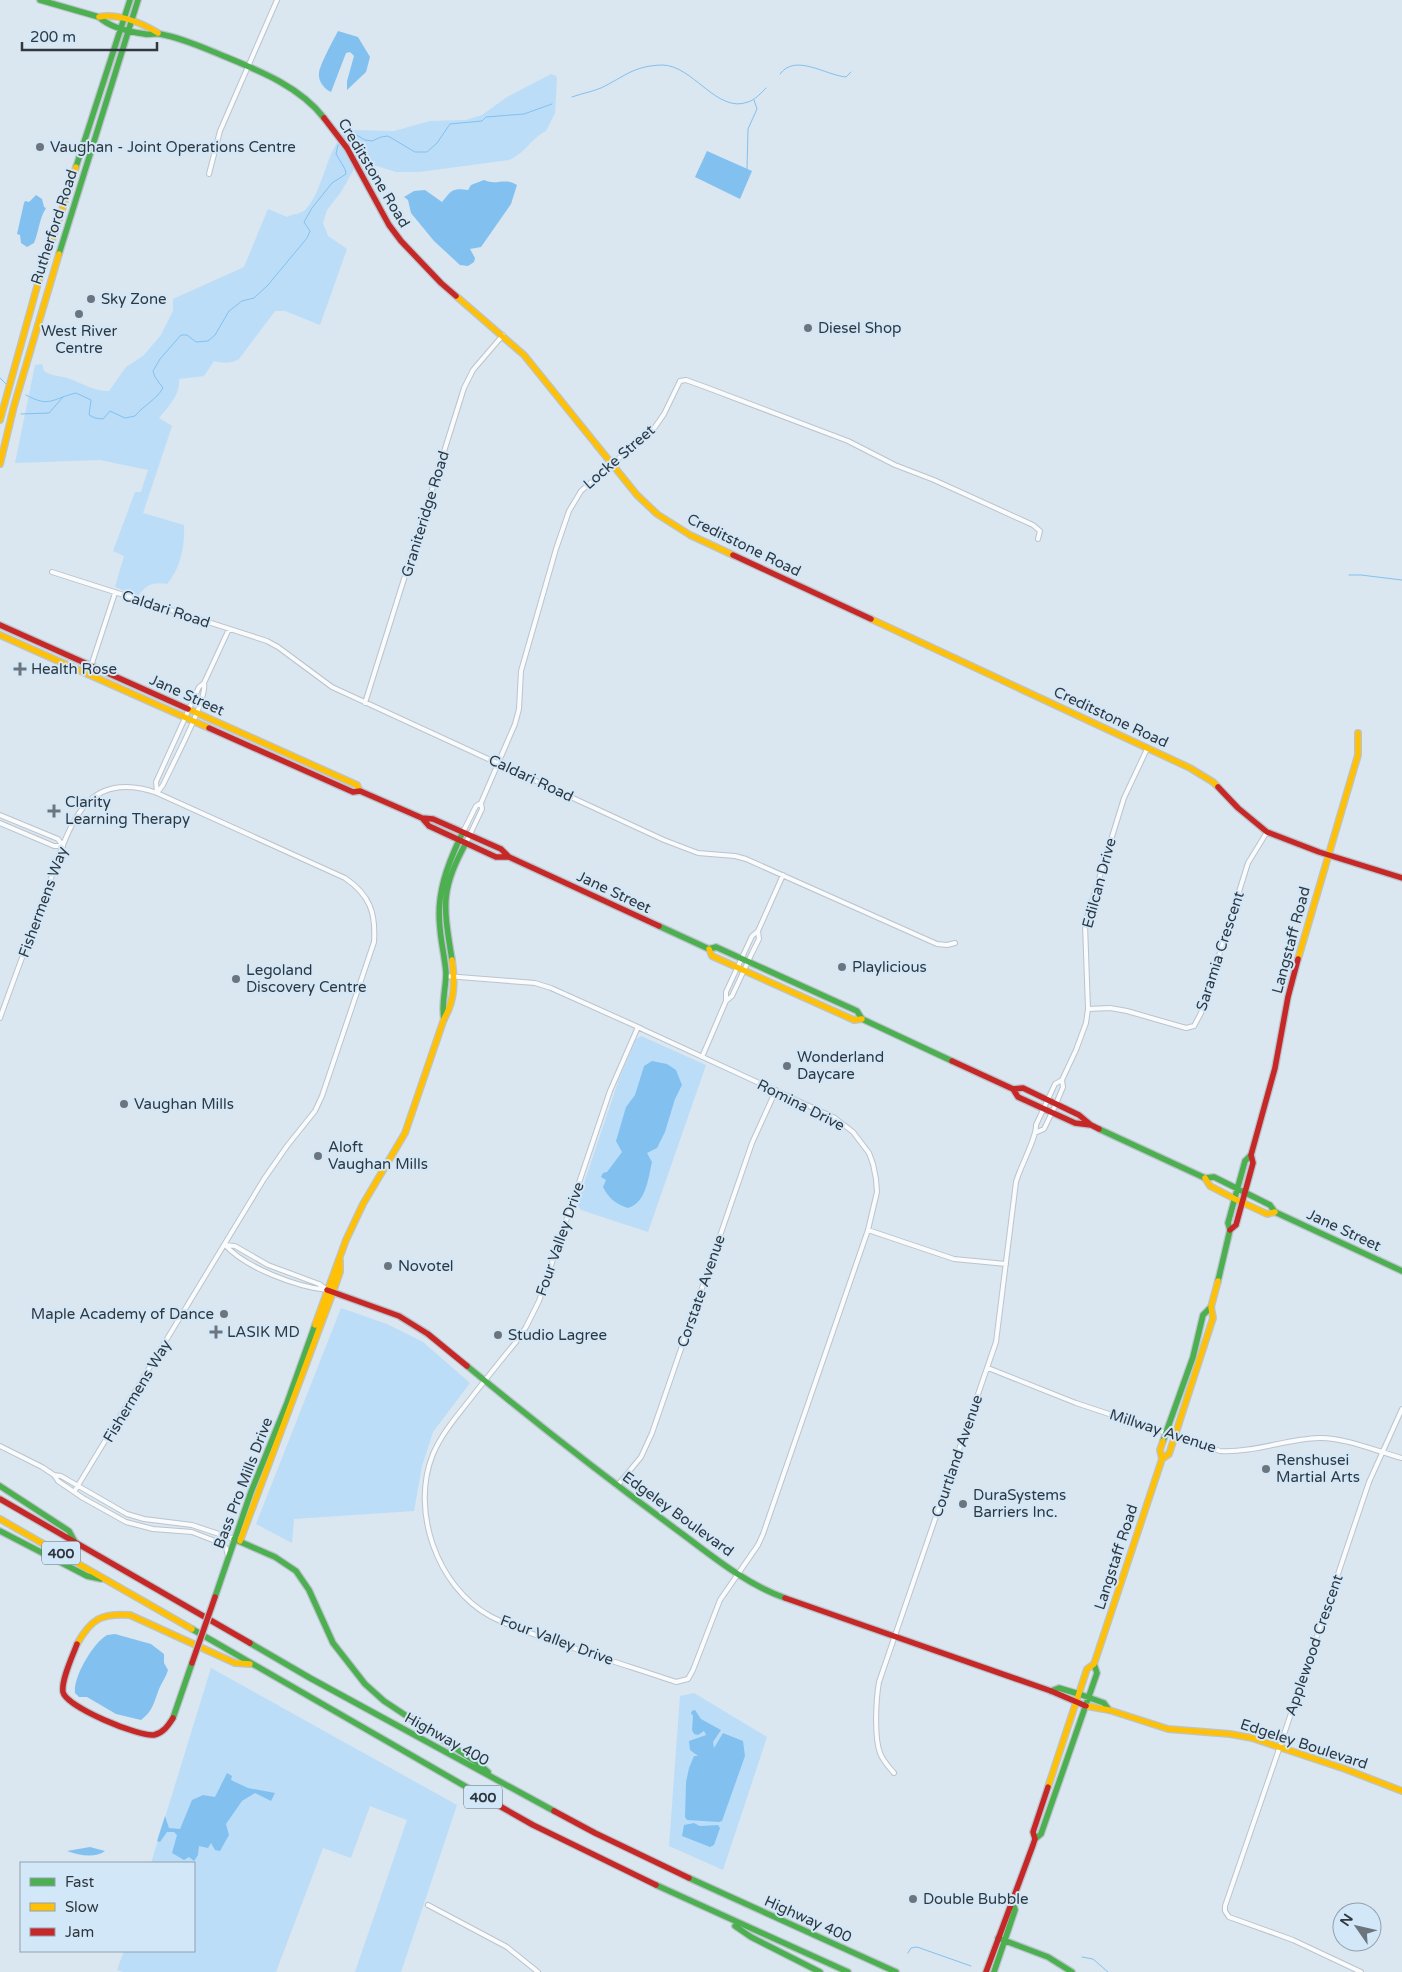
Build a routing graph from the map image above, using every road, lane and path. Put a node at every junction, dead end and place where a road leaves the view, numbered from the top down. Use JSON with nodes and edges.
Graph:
{"nodes":[{"id":1,"x":40,"y":0,"type":"edge"},
{"id":2,"x":130,"y":0,"type":"edge"},
{"id":3,"x":138,"y":0,"type":"edge"},
{"id":4,"x":277,"y":0,"type":"edge"},
{"id":5,"x":99,"y":17,"type":"junction"},
{"id":6,"x":125,"y":20,"type":"junction"},
{"id":7,"x":132,"y":21,"type":"junction"},
{"id":8,"x":122,"y":28,"type":"junction"},
{"id":9,"x":130,"y":30,"type":"junction"},
{"id":10,"x":158,"y":33,"type":"junction"},
{"id":11,"x":248,"y":66,"type":"junction"},
{"id":12,"x":209,"y":174,"type":"dead end"},
{"id":13,"x":503,"y":335,"type":"junction"},
{"id":14,"x":0,"y":420,"type":"edge"},
{"id":15,"x":0,"y":464,"type":"edge"},
{"id":16,"x":612,"y":464,"type":"junction"},
{"id":17,"x":1038,"y":539,"type":"dead end"},
{"id":18,"x":52,"y":572,"type":"dead end"},
{"id":19,"x":115,"y":593,"type":"junction"},
{"id":20,"x":0,"y":625,"type":"edge"},
{"id":21,"x":229,"y":629,"type":"junction"},
{"id":22,"x":0,"y":635,"type":"edge"},
{"id":23,"x":91,"y":666,"type":"junction"},
{"id":24,"x":204,"y":683,"type":"junction"},
{"id":25,"x":365,"y":703,"type":"junction"},
{"id":26,"x":189,"y":710,"type":"junction"},
{"id":27,"x":196,"y":713,"type":"junction"},
{"id":28,"x":185,"y":718,"type":"junction"},
{"id":29,"x":193,"y":721,"type":"junction"},
{"id":30,"x":1358,"y":733,"type":"dead end"},
{"id":31,"x":1147,"y":749,"type":"junction"},
{"id":32,"x":498,"y":764,"type":"junction"},
{"id":33,"x":360,"y":791,"type":"junction"},
{"id":34,"x":157,"y":793,"type":"junction"},
{"id":35,"x":481,"y":803,"type":"junction"},
{"id":36,"x":0,"y":815,"type":"edge"},
{"id":37,"x":422,"y":818,"type":"junction"},
{"id":38,"x":0,"y":824,"type":"edge"},
{"id":39,"x":463,"y":832,"type":"junction"},
{"id":40,"x":1267,"y":832,"type":"junction"},
{"id":41,"x":470,"y":836,"type":"junction"},
{"id":42,"x":463,"y":841,"type":"junction"},
{"id":43,"x":63,"y":846,"type":"junction"},
{"id":44,"x":1328,"y":855,"type":"junction"},
{"id":45,"x":509,"y":857,"type":"junction"},
{"id":46,"x":783,"y":875,"type":"junction"},
{"id":47,"x":1402,"y":878,"type":"edge"},
{"id":48,"x":758,"y":931,"type":"junction"},
{"id":49,"x":954,"y":944,"type":"dead end"},
{"id":50,"x":709,"y":949,"type":"junction"},
{"id":51,"x":742,"y":958,"type":"junction"},
{"id":52,"x":748,"y":961,"type":"junction"},
{"id":53,"x":738,"y":967,"type":"junction"},
{"id":54,"x":744,"y":970,"type":"junction"},
{"id":55,"x":446,"y":976,"type":"junction"},
{"id":56,"x":454,"y":977,"type":"junction"},
{"id":57,"x":726,"y":1001,"type":"junction"},
{"id":58,"x":1088,"y":1009,"type":"junction"},
{"id":59,"x":0,"y":1018,"type":"edge"},
{"id":60,"x":444,"y":1019,"type":"junction"},
{"id":61,"x":862,"y":1019,"type":"junction"},
{"id":62,"x":638,"y":1028,"type":"junction"},
{"id":63,"x":702,"y":1056,"type":"junction"},
{"id":64,"x":1062,"y":1080,"type":"junction"},
{"id":65,"x":1014,"y":1089,"type":"junction"},
{"id":66,"x":776,"y":1090,"type":"junction"},
{"id":67,"x":1049,"y":1100,"type":"junction"},
{"id":68,"x":1056,"y":1104,"type":"junction"},
{"id":69,"x":1044,"y":1109,"type":"junction"},
{"id":70,"x":1052,"y":1112,"type":"junction"},
{"id":71,"x":1091,"y":1125,"type":"junction"},
{"id":72,"x":1037,"y":1132,"type":"junction"},
{"id":73,"x":1251,"y":1154,"type":"junction"},
{"id":74,"x":1205,"y":1178,"type":"junction"},
{"id":75,"x":1237,"y":1190,"type":"junction"},
{"id":76,"x":1246,"y":1193,"type":"junction"},
{"id":77,"x":1235,"y":1199,"type":"junction"},
{"id":78,"x":1242,"y":1203,"type":"junction"},
{"id":79,"x":1275,"y":1212,"type":"junction"},
{"id":80,"x":868,"y":1230,"type":"junction"},
{"id":81,"x":1230,"y":1230,"type":"junction"},
{"id":82,"x":225,"y":1245,"type":"junction"},
{"id":83,"x":1006,"y":1264,"type":"junction"},
{"id":84,"x":1402,"y":1271,"type":"edge"},
{"id":85,"x":330,"y":1291,"type":"junction"},
{"id":86,"x":1211,"y":1307,"type":"junction"},
{"id":87,"x":988,"y":1368,"type":"junction"},
{"id":88,"x":485,"y":1381,"type":"junction"},
{"id":89,"x":1402,"y":1409,"type":"edge"},
{"id":90,"x":1166,"y":1433,"type":"junction"},
{"id":91,"x":1174,"y":1437,"type":"junction"},
{"id":92,"x":0,"y":1446,"type":"edge"},
{"id":93,"x":1382,"y":1453,"type":"junction"},
{"id":94,"x":1402,"y":1458,"type":"edge"},
{"id":95,"x":1162,"y":1459,"type":"junction"},
{"id":96,"x":54,"y":1475,"type":"junction"},
{"id":97,"x":0,"y":1486,"type":"edge"},
{"id":98,"x":78,"y":1486,"type":"junction"},
{"id":99,"x":618,"y":1486,"type":"junction"},
{"id":100,"x":74,"y":1492,"type":"junction"},
{"id":101,"x":0,"y":1499,"type":"edge"},
{"id":102,"x":0,"y":1519,"type":"edge"},
{"id":103,"x":0,"y":1531,"type":"edge"},
{"id":104,"x":237,"y":1540,"type":"junction"},
{"id":105,"x":75,"y":1542,"type":"junction"},
{"id":106,"x":228,"y":1556,"type":"junction"},
{"id":107,"x":738,"y":1574,"type":"junction"},
{"id":108,"x":113,"y":1582,"type":"junction"},
{"id":109,"x":894,"y":1637,"type":"junction"},
{"id":110,"x":252,"y":1664,"type":"junction"},
{"id":111,"x":1094,"y":1664,"type":"junction"},
{"id":112,"x":1051,"y":1691,"type":"junction"},
{"id":113,"x":1078,"y":1694,"type":"junction"},
{"id":114,"x":1088,"y":1698,"type":"junction"},
{"id":115,"x":1076,"y":1702,"type":"junction"},
{"id":116,"x":1086,"y":1705,"type":"junction"},
{"id":117,"x":1108,"y":1710,"type":"junction"},
{"id":118,"x":1280,"y":1747,"type":"junction"},
{"id":119,"x":894,"y":1773,"type":"dead end"},
{"id":120,"x":496,"y":1780,"type":"junction"},
{"id":121,"x":1402,"y":1791,"type":"edge"},
{"id":122,"x":1035,"y":1839,"type":"junction"},
{"id":123,"x":428,"y":1905,"type":"dead end"},
{"id":124,"x":721,"y":1916,"type":"junction"},
{"id":125,"x":1001,"y":1939,"type":"junction"},
{"id":126,"x":538,"y":1972,"type":"edge"},
{"id":127,"x":820,"y":1972,"type":"edge"},
{"id":128,"x":848,"y":1972,"type":"edge"},
{"id":129,"x":896,"y":1972,"type":"edge"},
{"id":130,"x":986,"y":1972,"type":"edge"},
{"id":131,"x":994,"y":1972,"type":"edge"},
{"id":132,"x":1072,"y":1972,"type":"edge"},
{"id":133,"x":1361,"y":1972,"type":"edge"}],
"edges":[{"from":1,"to":5,"type":"main road"},
{"from":2,"to":6,"type":"main road","name":"Rutherford Road"},
{"from":3,"to":7,"type":"main road","name":"Rutherford Road"},
{"from":4,"to":11,"type":"street"},
{"from":5,"to":6,"type":"main road","name":"Creditstone Road"},
{"from":5,"to":8,"type":"main road","name":"Creditstone Road"},
{"from":6,"to":7,"type":"main road","name":"Creditstone Road"},
{"from":6,"to":8,"type":"main road","name":"Rutherford Road"},
{"from":7,"to":9,"type":"main road","name":"Rutherford Road"},
{"from":7,"to":10,"type":"main road","name":"Creditstone Road"},
{"from":8,"to":9,"type":"main road","name":"Creditstone Road"},
{"from":8,"to":14,"type":"main road","name":"Rutherford Road"},
{"from":9,"to":10,"type":"main road","name":"Creditstone Road"},
{"from":9,"to":15,"type":"main road","name":"Rutherford Road"},
{"from":10,"to":11,"type":"main road","name":"Creditstone Road"},
{"from":11,"to":12,"type":"street"},
{"from":11,"to":13,"type":"main road","name":"Creditstone Road"},
{"from":13,"to":16,"type":"main road","name":"Creditstone Road"},
{"from":13,"to":25,"type":"street","name":"Graniteridge Road"},
{"from":16,"to":17,"type":"street","name":"Locke Street"},
{"from":16,"to":31,"type":"main road","name":"Creditstone Road"},
{"from":16,"to":32,"type":"street","name":"Locke Street"},
{"from":18,"to":19,"type":"street","name":"Caldari Road"},
{"from":19,"to":21,"type":"street","name":"Caldari Road"},
{"from":19,"to":23,"type":"street"},
{"from":20,"to":23,"type":"main road","name":"Jane Street"},
{"from":21,"to":24,"type":"street"},
{"from":21,"to":25,"type":"street","name":"Caldari Road"},
{"from":22,"to":28,"type":"main road","name":"Jane Street"},
{"from":23,"to":26,"type":"main road","name":"Jane Street"},
{"from":24,"to":26,"type":"street"},
{"from":24,"to":27,"type":"street"},
{"from":25,"to":32,"type":"street","name":"Caldari Road"},
{"from":26,"to":27,"type":"main road","name":"Jane Street"},
{"from":26,"to":28,"type":"street"},
{"from":27,"to":29,"type":"street"},
{"from":27,"to":33,"type":"main road","name":"Jane Street"},
{"from":28,"to":29,"type":"main road","name":"Jane Street"},
{"from":28,"to":34,"type":"street"},
{"from":29,"to":33,"type":"main road","name":"Jane Street"},
{"from":29,"to":34,"type":"street"},
{"from":30,"to":44,"type":"main road","name":"Langstaff Road"},
{"from":31,"to":40,"type":"main road","name":"Creditstone Road"},
{"from":31,"to":58,"type":"street","name":"Edilcan Drive"},
{"from":32,"to":35,"type":"street","name":"Locke Street"},
{"from":32,"to":46,"type":"street","name":"Caldari Road"},
{"from":33,"to":37,"type":"main road","name":"Jane Street"},
{"from":34,"to":43,"type":"street","name":"Fishermens Way"},
{"from":34,"to":82,"type":"street","name":"Fishermens Way"},
{"from":35,"to":39,"type":"street","name":"Locke Street"},
{"from":35,"to":41,"type":"street","name":"Locke Street"},
{"from":36,"to":43,"type":"street"},
{"from":37,"to":39,"type":"main road","name":"Jane Street"},
{"from":37,"to":42,"type":"main road","name":"Jane Street"},
{"from":38,"to":43,"type":"street"},
{"from":39,"to":41,"type":"main road","name":"Jane Street"},
{"from":39,"to":42,"type":"main road","name":"Bass Pro Mills Drive"},
{"from":40,"to":44,"type":"main road","name":"Creditstone Road"},
{"from":40,"to":58,"type":"street","name":"Saramia Crescent"},
{"from":41,"to":42,"type":"street","name":"Locke Street"},
{"from":41,"to":45,"type":"main road","name":"Jane Street"},
{"from":42,"to":45,"type":"main road","name":"Jane Street"},
{"from":42,"to":55,"type":"main road","name":"Bass Pro Mills Drive"},
{"from":42,"to":56,"type":"main road","name":"Bass Pro Mills Drive"},
{"from":43,"to":59,"type":"street","name":"Fishermens Way"},
{"from":44,"to":47,"type":"main road","name":"Creditstone Road"},
{"from":44,"to":73,"type":"main road","name":"Langstaff Road"},
{"from":45,"to":50,"type":"main road","name":"Jane Street"},
{"from":46,"to":48,"type":"street"},
{"from":46,"to":49,"type":"street","name":"Caldari Road"},
{"from":48,"to":51,"type":"street"},
{"from":48,"to":52,"type":"street"},
{"from":50,"to":51,"type":"main road","name":"Jane Street"},
{"from":50,"to":53,"type":"main road","name":"Jane Street"},
{"from":51,"to":52,"type":"main road","name":"Jane Street"},
{"from":51,"to":53,"type":"street"},
{"from":52,"to":54,"type":"street"},
{"from":52,"to":61,"type":"main road","name":"Jane Street"},
{"from":53,"to":54,"type":"main road","name":"Jane Street"},
{"from":53,"to":57,"type":"street"},
{"from":54,"to":57,"type":"street"},
{"from":54,"to":61,"type":"main road","name":"Jane Street"},
{"from":55,"to":56,"type":"street","name":"Romina Drive"},
{"from":55,"to":60,"type":"main road","name":"Bass Pro Mills Drive"},
{"from":56,"to":60,"type":"main road","name":"Bass Pro Mills Drive"},
{"from":56,"to":62,"type":"street","name":"Romina Drive"},
{"from":57,"to":63,"type":"street"},
{"from":58,"to":64,"type":"street","name":"Edilcan Drive"},
{"from":60,"to":85,"type":"main road","name":"Bass Pro Mills Drive"},
{"from":61,"to":65,"type":"main road","name":"Jane Street"},
{"from":62,"to":63,"type":"street","name":"Romina Drive"},
{"from":62,"to":88,"type":"street","name":"Four Valley Drive"},
{"from":63,"to":66,"type":"street","name":"Romina Drive"},
{"from":64,"to":67,"type":"street","name":"Edilcan Drive"},
{"from":64,"to":68,"type":"street","name":"Edilcan Drive"},
{"from":65,"to":67,"type":"main road","name":"Jane Street"},
{"from":65,"to":69,"type":"main road","name":"Jane Street"},
{"from":66,"to":80,"type":"street","name":"Romina Drive"},
{"from":66,"to":99,"type":"street","name":"Corstate Avenue"},
{"from":67,"to":68,"type":"main road","name":"Jane Street"},
{"from":67,"to":69,"type":"street","name":"Courtland Avenue"},
{"from":68,"to":70,"type":"street","name":"Edilcan Drive"},
{"from":68,"to":71,"type":"main road","name":"Jane Street"},
{"from":69,"to":70,"type":"main road","name":"Jane Street"},
{"from":69,"to":72,"type":"street","name":"Courtland Avenue"},
{"from":70,"to":71,"type":"main road","name":"Jane Street"},
{"from":70,"to":72,"type":"street","name":"Courtland Avenue"},
{"from":71,"to":74,"type":"main road","name":"Jane Street"},
{"from":72,"to":83,"type":"street","name":"Courtland Avenue"},
{"from":73,"to":75,"type":"main road","name":"Langstaff Road"},
{"from":73,"to":76,"type":"main road","name":"Langstaff Road"},
{"from":74,"to":75,"type":"main road","name":"Jane Street"},
{"from":74,"to":77,"type":"main road","name":"Jane Street"},
{"from":75,"to":76,"type":"main road","name":"Jane Street"},
{"from":75,"to":77,"type":"main road","name":"Langstaff Road"},
{"from":76,"to":78,"type":"main road","name":"Langstaff Road"},
{"from":76,"to":79,"type":"main road","name":"Jane Street"},
{"from":77,"to":78,"type":"main road","name":"Jane Street"},
{"from":77,"to":81,"type":"main road","name":"Langstaff Road"},
{"from":78,"to":79,"type":"main road","name":"Jane Street"},
{"from":78,"to":81,"type":"main road","name":"Langstaff Road"},
{"from":79,"to":84,"type":"main road","name":"Jane Street"},
{"from":80,"to":83,"type":"street"},
{"from":80,"to":107,"type":"street","name":"Romina Drive"},
{"from":81,"to":86,"type":"main road","name":"Langstaff Road"},
{"from":82,"to":85,"type":"street"},
{"from":82,"to":85,"type":"street"},
{"from":82,"to":98,"type":"street","name":"Fishermens Way"},
{"from":83,"to":87,"type":"street","name":"Courtland Avenue"},
{"from":85,"to":88,"type":"main road","name":"Edgeley Boulevard"},
{"from":85,"to":104,"type":"main road","name":"Bass Pro Mills Drive"},
{"from":86,"to":90,"type":"main road","name":"Langstaff Road"},
{"from":86,"to":91,"type":"main road","name":"Langstaff Road"},
{"from":87,"to":90,"type":"street","name":"Millway Avenue"},
{"from":87,"to":109,"type":"street","name":"Courtland Avenue"},
{"from":88,"to":99,"type":"main road","name":"Edgeley Boulevard"},
{"from":88,"to":107,"type":"street","name":"Four Valley Drive"},
{"from":89,"to":93,"type":"street","name":"Applewood Crescent"},
{"from":90,"to":91,"type":"street","name":"Millway Avenue"},
{"from":90,"to":95,"type":"main road","name":"Langstaff Road"},
{"from":91,"to":93,"type":"street","name":"Millway Avenue"},
{"from":91,"to":95,"type":"main road","name":"Langstaff Road"},
{"from":92,"to":96,"type":"street"},
{"from":93,"to":94,"type":"street","name":"Millway Avenue"},
{"from":93,"to":118,"type":"street","name":"Applewood Crescent"},
{"from":95,"to":111,"type":"main road","name":"Langstaff Road"},
{"from":96,"to":98,"type":"street"},
{"from":96,"to":100,"type":"street"},
{"from":97,"to":105,"type":"main road"},
{"from":98,"to":100,"type":"street","name":"Fishermens Way"},
{"from":98,"to":104,"type":"street"},
{"from":99,"to":107,"type":"main road","name":"Edgeley Boulevard"},
{"from":100,"to":106,"type":"street"},
{"from":101,"to":105,"type":"main road","name":"Highway 400","number":"400"},
{"from":102,"to":108,"type":"main road","name":"Highway 400","number":"400"},
{"from":103,"to":108,"type":"main road"},
{"from":104,"to":106,"type":"main road","name":"Bass Pro Mills Drive"},
{"from":104,"to":120,"type":"main road"},
{"from":105,"to":120,"type":"main road","name":"Highway 400","number":"400"},
{"from":106,"to":110,"type":"main road","name":"Bass Pro Mills Drive","bridge":true},
{"from":107,"to":109,"type":"main road","name":"Edgeley Boulevard"},
{"from":108,"to":110,"type":"main road","name":"Highway 400","number":"400"},
{"from":109,"to":112,"type":"main road","name":"Edgeley Boulevard"},
{"from":109,"to":119,"type":"street","name":"Courtland Avenue"},
{"from":110,"to":124,"type":"main road","name":"Highway 400","number":"400"},
{"from":111,"to":113,"type":"main road","name":"Langstaff Road"},
{"from":111,"to":114,"type":"main road","name":"Langstaff Road"},
{"from":112,"to":113,"type":"main road","name":"Edgeley Boulevard"},
{"from":112,"to":115,"type":"main road","name":"Edgeley Boulevard"},
{"from":113,"to":114,"type":"main road","name":"Edgeley Boulevard"},
{"from":113,"to":115,"type":"main road","name":"Langstaff Road"},
{"from":114,"to":116,"type":"main road","name":"Langstaff Road"},
{"from":114,"to":117,"type":"main road","name":"Edgeley Boulevard"},
{"from":115,"to":116,"type":"main road","name":"Edgeley Boulevard"},
{"from":115,"to":122,"type":"main road","name":"Langstaff Road"},
{"from":116,"to":117,"type":"main road","name":"Edgeley Boulevard"},
{"from":116,"to":122,"type":"main road","name":"Langstaff Road"},
{"from":117,"to":118,"type":"main road","name":"Edgeley Boulevard"},
{"from":118,"to":121,"type":"main road","name":"Edgeley Boulevard"},
{"from":118,"to":133,"type":"street","name":"Applewood Crescent"},
{"from":120,"to":129,"type":"main road","name":"Highway 400","number":"400"},
{"from":122,"to":125,"type":"main road","name":"Langstaff Road"},
{"from":123,"to":126,"type":"street"},
{"from":124,"to":127,"type":"main road"},
{"from":124,"to":128,"type":"main road","name":"Highway 400","number":"400"},
{"from":125,"to":130,"type":"main road","name":"Langstaff Road"},
{"from":125,"to":131,"type":"main road","name":"Langstaff Road"},
{"from":125,"to":132,"type":"main road"}]}
